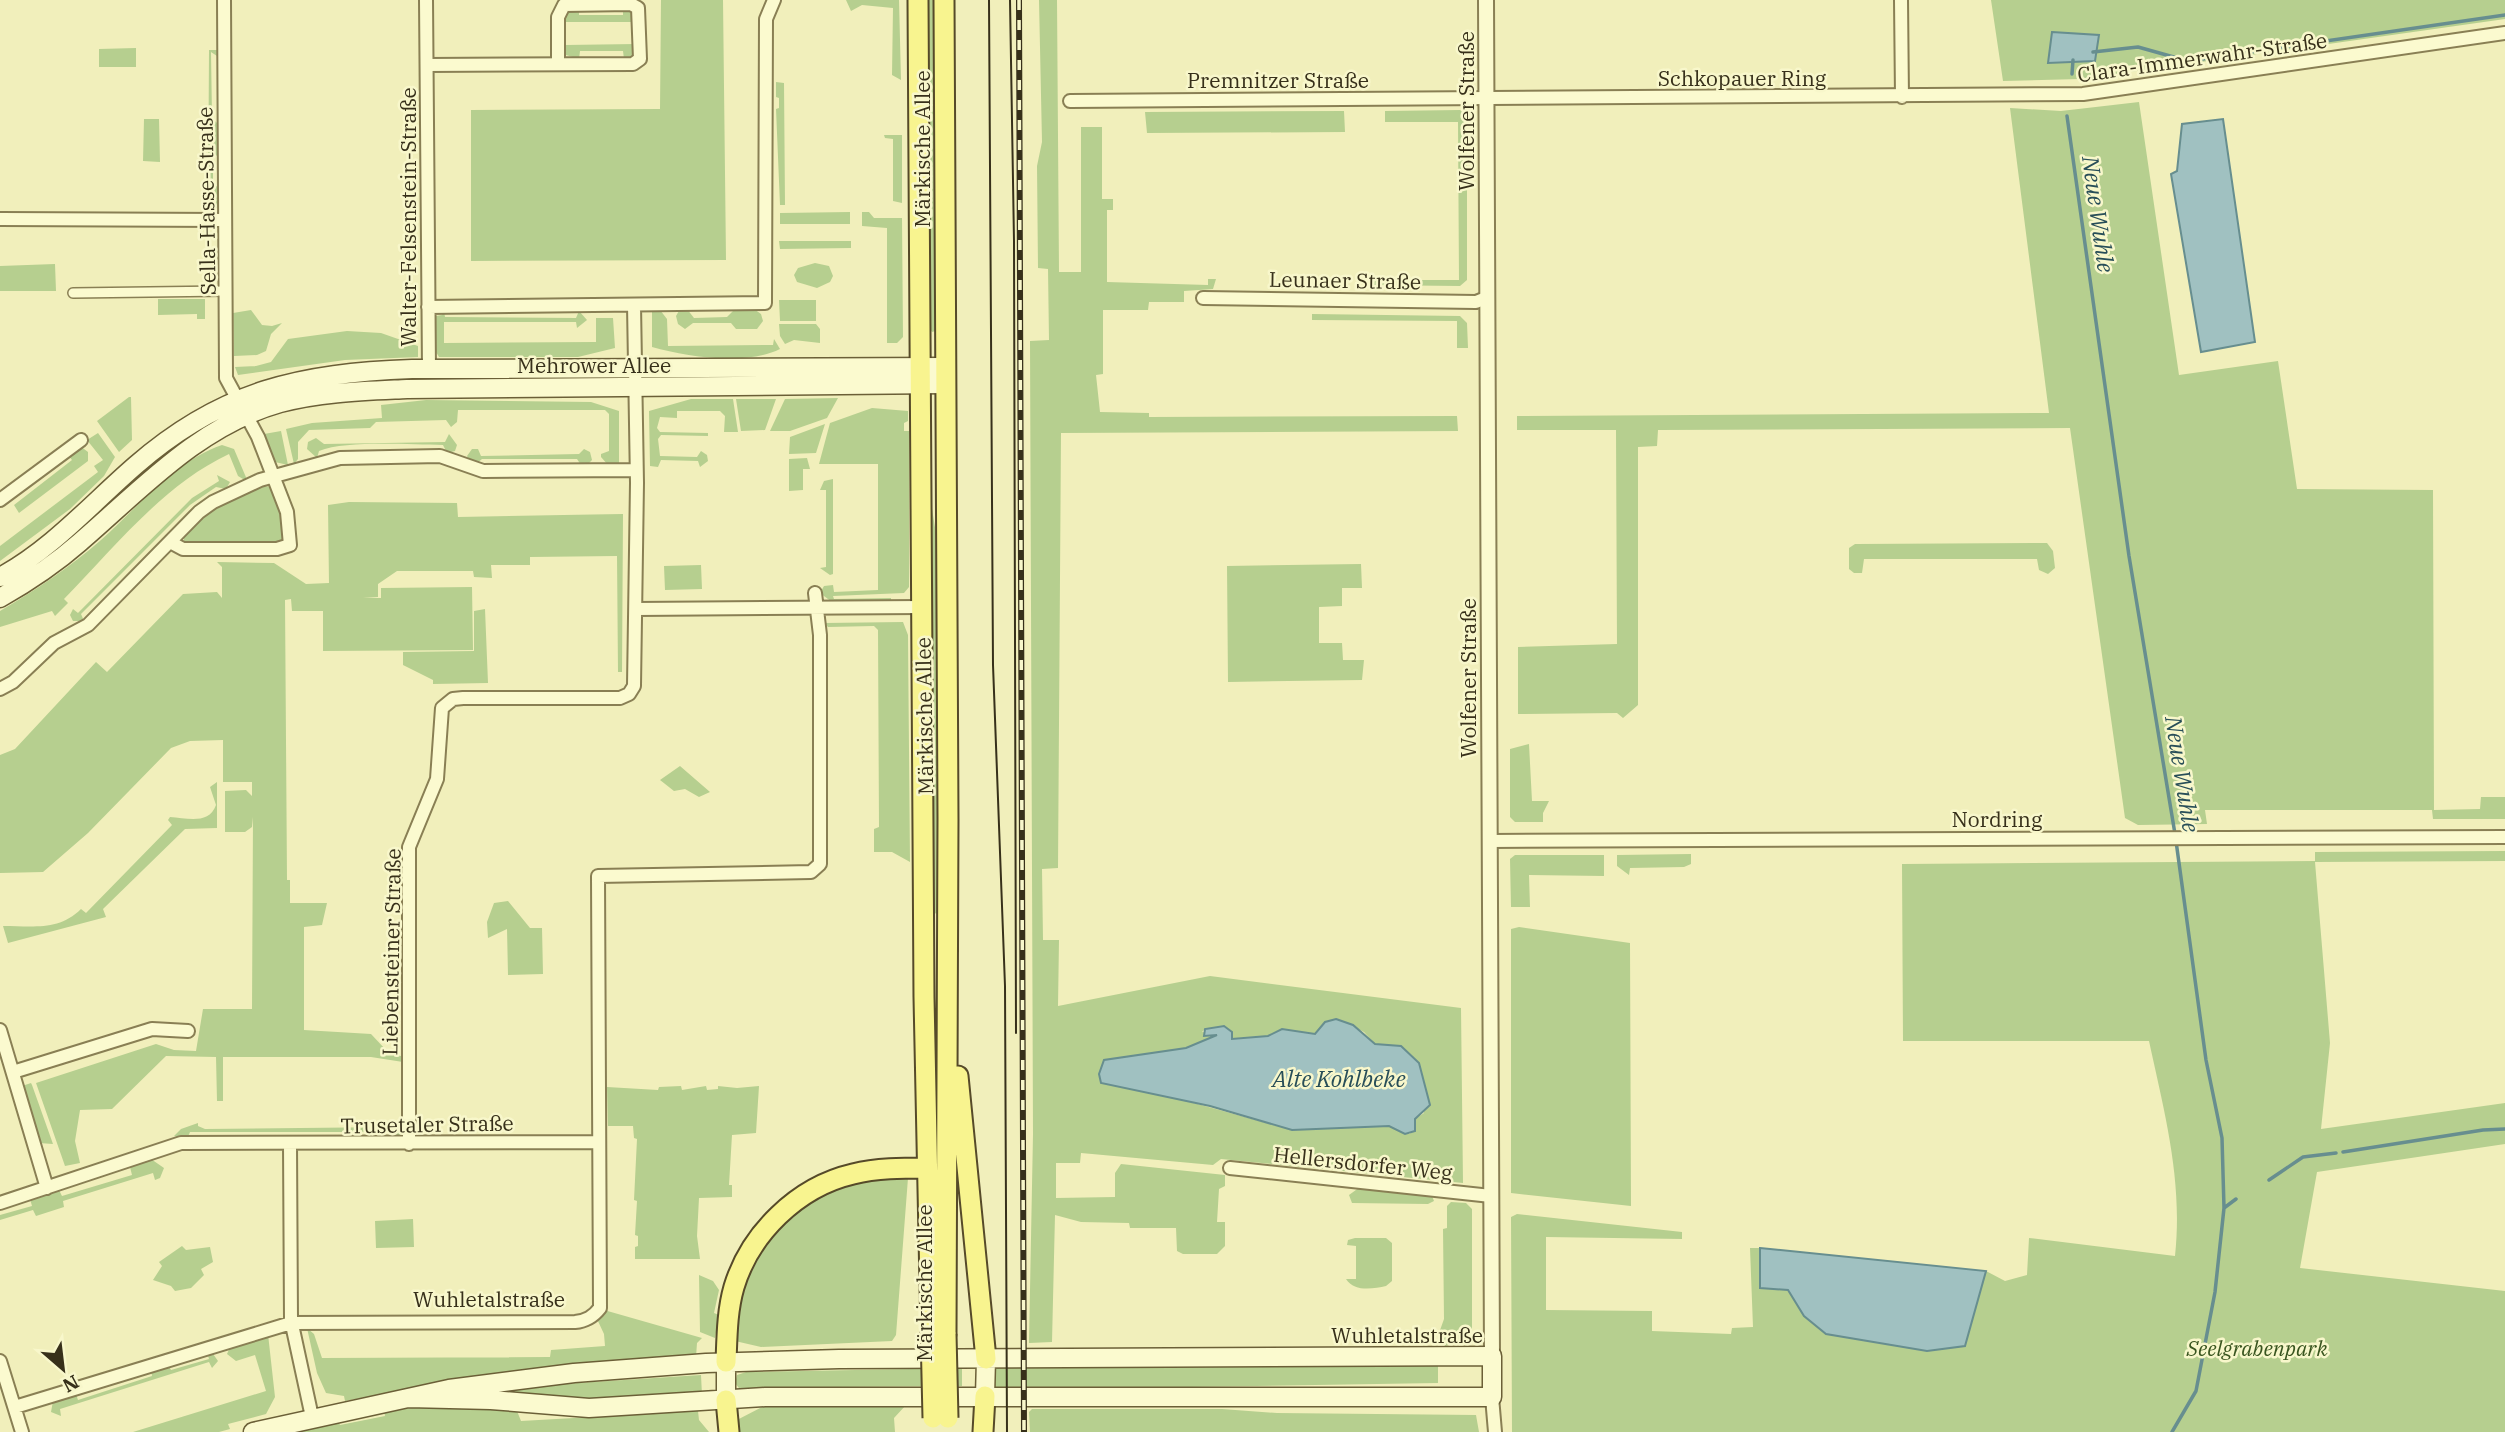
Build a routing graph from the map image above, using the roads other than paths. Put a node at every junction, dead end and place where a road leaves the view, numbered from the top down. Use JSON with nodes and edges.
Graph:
{"nodes":[{"id":1,"x":224,"y":0,"type":"edge"},
{"id":2,"x":426,"y":0,"type":"edge"},
{"id":3,"x":774,"y":0,"type":"edge"},
{"id":4,"x":918,"y":0,"type":"edge"},
{"id":5,"x":944,"y":0,"type":"edge"},
{"id":6,"x":1486,"y":0,"type":"edge"},
{"id":7,"x":1901,"y":0,"type":"edge"},
{"id":8,"x":2505,"y":33,"type":"edge"},
{"id":9,"x":558,"y":64,"type":"junction"},
{"id":10,"x":427,"y":65,"type":"junction"},
{"id":11,"x":1487,"y":97,"type":"junction"},
{"id":12,"x":1902,"y":97,"type":"junction"},
{"id":13,"x":1070,"y":101,"type":"dead end"},
{"id":14,"x":0,"y":219,"type":"edge"},
{"id":15,"x":225,"y":220,"type":"junction"},
{"id":16,"x":226,"y":291,"type":"junction"},
{"id":17,"x":73,"y":293,"type":"dead end"},
{"id":18,"x":1203,"y":298,"type":"dead end"},
{"id":19,"x":1486,"y":298,"type":"junction"},
{"id":20,"x":634,"y":305,"type":"junction"},
{"id":21,"x":428,"y":307,"type":"junction"},
{"id":22,"x":919,"y":334,"type":"junction"},
{"id":23,"x":945,"y":335,"type":"junction"},
{"id":24,"x":429,"y":369,"type":"junction"},
{"id":25,"x":634,"y":370,"type":"junction"},
{"id":26,"x":945,"y":375,"type":"junction"},
{"id":27,"x":920,"y":376,"type":"junction"},
{"id":28,"x":634,"y":388,"type":"junction"},
{"id":29,"x":237,"y":399,"type":"junction"},
{"id":30,"x":246,"y":417,"type":"junction"},
{"id":31,"x":81,"y":440,"type":"dead end"},
{"id":32,"x":636,"y":470,"type":"junction"},
{"id":33,"x":272,"y":475,"type":"junction"},
{"id":34,"x":2,"y":494,"type":"edge"},
{"id":35,"x":170,"y":542,"type":"junction"},
{"id":36,"x":0,"y":577,"type":"edge"},
{"id":37,"x":815,"y":593,"type":"dead end"},
{"id":38,"x":0,"y":598,"type":"edge"},
{"id":39,"x":922,"y":607,"type":"junction"},
{"id":40,"x":818,"y":608,"type":"junction"},
{"id":41,"x":636,"y":609,"type":"junction"},
{"id":42,"x":0,"y":689,"type":"edge"},
{"id":43,"x":2505,"y":837,"type":"edge"},
{"id":44,"x":1490,"y":841,"type":"junction"},
{"id":45,"x":948,"y":967,"type":"junction"},
{"id":46,"x":0,"y":1030,"type":"edge"},
{"id":47,"x":188,"y":1031,"type":"dead end"},
{"id":48,"x":13,"y":1072,"type":"junction"},
{"id":49,"x":598,"y":1142,"type":"junction"},
{"id":50,"x":290,"y":1144,"type":"junction"},
{"id":51,"x":409,"y":1144,"type":"junction"},
{"id":52,"x":927,"y":1168,"type":"junction"},
{"id":53,"x":1230,"y":1168,"type":"dead end"},
{"id":54,"x":47,"y":1188,"type":"junction"},
{"id":55,"x":1491,"y":1196,"type":"junction"},
{"id":56,"x":0,"y":1203,"type":"edge"},
{"id":57,"x":291,"y":1323,"type":"junction"},
{"id":58,"x":939,"y":1334,"type":"junction"},
{"id":59,"x":1492,"y":1356,"type":"junction"},
{"id":60,"x":986,"y":1359,"type":"junction"},
{"id":61,"x":0,"y":1361,"type":"edge"},
{"id":62,"x":726,"y":1362,"type":"junction"},
{"id":63,"x":985,"y":1396,"type":"junction"},
{"id":64,"x":1492,"y":1397,"type":"junction"},
{"id":65,"x":409,"y":1398,"type":"junction"},
{"id":66,"x":726,"y":1400,"type":"junction"},
{"id":67,"x":15,"y":1408,"type":"junction"},
{"id":68,"x":312,"y":1417,"type":"junction"},
{"id":69,"x":940,"y":1425,"type":"edge"},
{"id":70,"x":22,"y":1432,"type":"edge"},
{"id":71,"x":253,"y":1432,"type":"edge"},
{"id":72,"x":729,"y":1432,"type":"edge"},
{"id":73,"x":984,"y":1432,"type":"edge"},
{"id":74,"x":1495,"y":1432,"type":"edge"}],
"edges":[{"from":1,"to":15,"type":"street","name":"Sella-Hasse-Straße"},
{"from":2,"to":10,"type":"street","name":"Walter-Felsenstein-Straße"},
{"from":3,"to":20,"type":"street"},
{"from":4,"to":22,"type":"main road","name":"Märkische Allee"},
{"from":5,"to":23,"type":"main road","name":"Märkische Allee"},
{"from":6,"to":11,"type":"street","name":"Wolfener Straße"},
{"from":7,"to":12,"type":"street"},
{"from":8,"to":12,"type":"street","name":"Clara-Immerwahr-Straße"},
{"from":9,"to":9,"type":"street","name":"Walter-Felsenstein-Straße"},
{"from":9,"to":10,"type":"street","name":"Walter-Felsenstein-Straße"},
{"from":10,"to":21,"type":"street","name":"Walter-Felsenstein-Straße"},
{"from":11,"to":12,"type":"street","name":"Schkopauer Ring"},
{"from":11,"to":13,"type":"street","name":"Premnitzer Straße"},
{"from":11,"to":19,"type":"street","name":"Wolfener Straße"},
{"from":14,"to":15,"type":"street"},
{"from":15,"to":16,"type":"street","name":"Sella-Hasse-Straße"},
{"from":16,"to":17,"type":"street"},
{"from":16,"to":29,"type":"street","name":"Sella-Hasse-Straße"},
{"from":18,"to":19,"type":"street","name":"Leunaer Straße"},
{"from":19,"to":44,"type":"street","name":"Wolfener Straße"},
{"from":20,"to":21,"type":"street"},
{"from":20,"to":25,"type":"street","name":"Mehrower Allee"},
{"from":21,"to":24,"type":"street","name":"Walter-Felsenstein-Straße"},
{"from":22,"to":23,"type":"main road"},
{"from":22,"to":27,"type":"main road","name":"Märkische Allee"},
{"from":23,"to":26,"type":"main road","name":"Märkische Allee"},
{"from":24,"to":25,"type":"main road","name":"Mehrower Allee"},
{"from":24,"to":29,"type":"main road","name":"Mehrower Allee"},
{"from":25,"to":27,"type":"main road","name":"Mehrower Allee"},
{"from":25,"to":28,"type":"street","name":"Liebensteiner Straße"},
{"from":26,"to":27,"type":"main road","name":"Mehrower Allee"},
{"from":26,"to":45,"type":"main road","name":"Märkische Allee"},
{"from":27,"to":28,"type":"main road","name":"Mehrower Allee"},
{"from":27,"to":39,"type":"main road","name":"Märkische Allee"},
{"from":28,"to":30,"type":"main road","name":"Mehrower Allee"},
{"from":28,"to":32,"type":"street","name":"Liebensteiner Straße"},
{"from":29,"to":30,"type":"street"},
{"from":29,"to":36,"type":"main road","name":"Mehrower Allee"},
{"from":30,"to":33,"type":"street"},
{"from":30,"to":38,"type":"main road","name":"Mehrower Allee"},
{"from":31,"to":34,"type":"street"},
{"from":32,"to":33,"type":"street"},
{"from":32,"to":41,"type":"street","name":"Liebensteiner Straße"},
{"from":33,"to":35,"type":"street"},
{"from":33,"to":35,"type":"street"},
{"from":35,"to":42,"type":"street"},
{"from":37,"to":40,"type":"street"},
{"from":39,"to":40,"type":"street","name":"Märkische Allee"},
{"from":39,"to":52,"type":"main road","name":"Märkische Allee"},
{"from":40,"to":41,"type":"street"},
{"from":40,"to":49,"type":"street"},
{"from":41,"to":51,"type":"street","name":"Liebensteiner Straße"},
{"from":43,"to":44,"type":"street","name":"Nordring"},
{"from":44,"to":55,"type":"street","name":"Wolfener Straße"},
{"from":45,"to":58,"type":"main road","name":"Märkische Allee"},
{"from":45,"to":60,"type":"main road"},
{"from":46,"to":48,"type":"street"},
{"from":47,"to":48,"type":"street"},
{"from":48,"to":54,"type":"street"},
{"from":49,"to":51,"type":"street","name":"Trusetaler Straße"},
{"from":49,"to":57,"type":"street","name":"Wuhletalstraße"},
{"from":50,"to":51,"type":"street","name":"Trusetaler Straße"},
{"from":50,"to":54,"type":"street","name":"Trusetaler Straße"},
{"from":50,"to":57,"type":"street"},
{"from":52,"to":58,"type":"main road","name":"Märkische Allee"},
{"from":52,"to":62,"type":"main road"},
{"from":53,"to":55,"type":"street","name":"Hellersdorfer Weg"},
{"from":54,"to":56,"type":"street","name":"Trusetaler Straße"},
{"from":55,"to":59,"type":"street","name":"Wolfener Straße"},
{"from":57,"to":67,"type":"street","name":"Wuhletalstraße"},
{"from":57,"to":68,"type":"street"},
{"from":58,"to":69,"type":"main road","name":"Märkische Allee","bridge":true},
{"from":59,"to":60,"type":"main road","name":"Wuhletalstraße"},
{"from":59,"to":64,"type":"main road","name":"Wuhletalstraße"},
{"from":60,"to":62,"type":"main road","name":"Wuhletalstraße"},
{"from":60,"to":63,"type":"main road"},
{"from":61,"to":67,"type":"street"},
{"from":62,"to":65,"type":"main road","name":"Wuhletalstraße"},
{"from":62,"to":66,"type":"main road"},
{"from":63,"to":64,"type":"main road","name":"Wuhletalstraße"},
{"from":63,"to":66,"type":"main road","name":"Wuhletalstraße"},
{"from":63,"to":73,"type":"main road"},
{"from":64,"to":74,"type":"street"},
{"from":65,"to":66,"type":"main road","name":"Wuhletalstraße"},
{"from":65,"to":68,"type":"main road","name":"Wuhletalstraße"},
{"from":66,"to":72,"type":"main road"},
{"from":67,"to":70,"type":"street"},
{"from":68,"to":71,"type":"main road","name":"Wuhletalstraße"}]}
